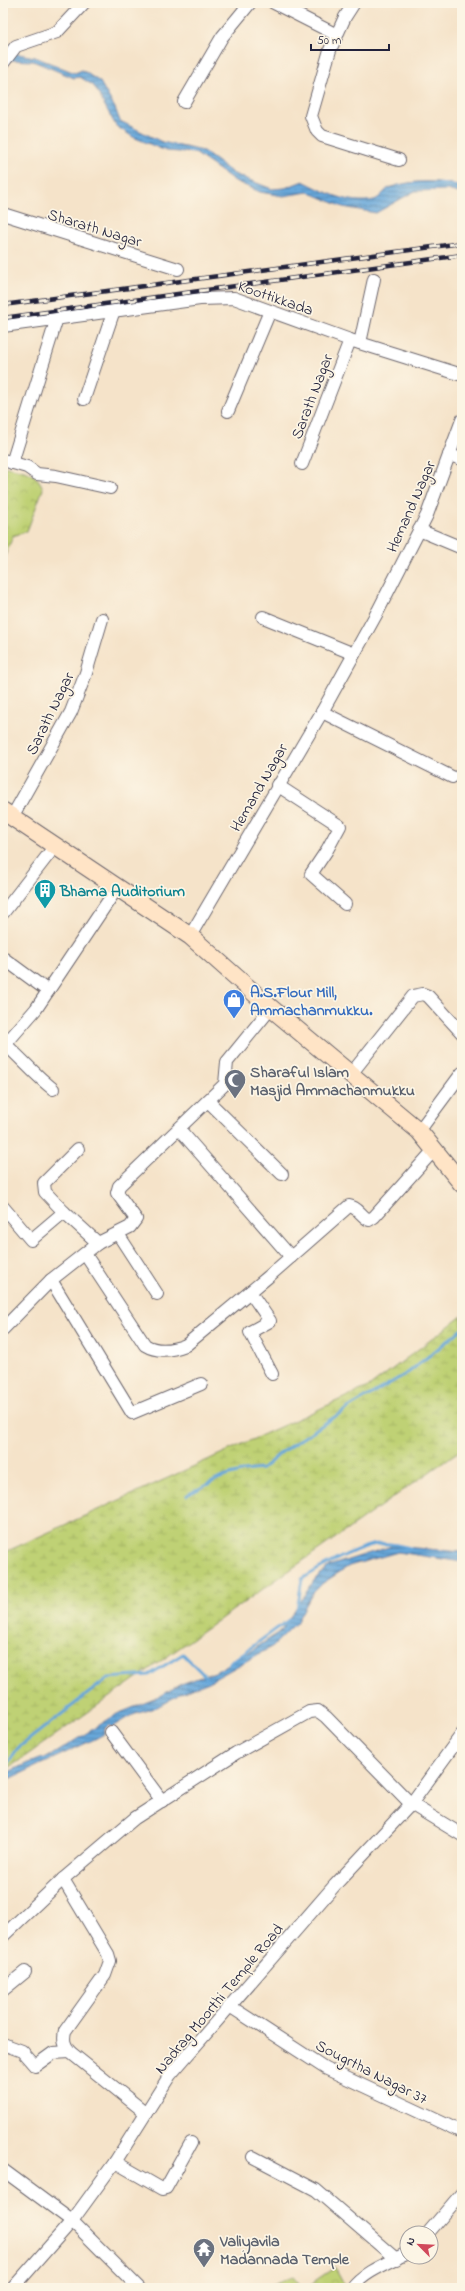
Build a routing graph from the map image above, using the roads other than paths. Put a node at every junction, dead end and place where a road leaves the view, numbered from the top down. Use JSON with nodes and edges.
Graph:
{"nodes":[{"id":1,"x":84,"y":3,"type":"edge"},
{"id":2,"x":250,"y":3,"type":"edge"},
{"id":3,"x":274,"y":3,"type":"edge"},
{"id":4,"x":354,"y":3,"type":"edge"},
{"id":5,"x":337,"y":34,"type":"junction"},
{"id":6,"x":3,"y":63,"type":"edge"},
{"id":7,"x":184,"y":102,"type":"dead end"},
{"id":8,"x":399,"y":160,"type":"dead end"},
{"id":9,"x":3,"y":214,"type":"edge"},
{"id":10,"x":178,"y":269,"type":"dead end"},
{"id":11,"x":374,"y":280,"type":"dead end"},
{"id":12,"x":114,"y":310,"type":"junction"},
{"id":13,"x":270,"y":311,"type":"junction"},
{"id":14,"x":57,"y":318,"type":"junction"},
{"id":15,"x":3,"y":326,"type":"edge"},
{"id":16,"x":355,"y":342,"type":"junction"},
{"id":17,"x":462,"y":375,"type":"edge"},
{"id":18,"x":84,"y":399,"type":"dead end"},
{"id":19,"x":228,"y":411,"type":"dead end"},
{"id":20,"x":462,"y":420,"type":"edge"},
{"id":21,"x":449,"y":455,"type":"junction"},
{"id":22,"x":462,"y":459,"type":"edge"},
{"id":23,"x":7,"y":461,"type":"edge"},
{"id":24,"x":302,"y":464,"type":"dead end"},
{"id":25,"x":110,"y":488,"type":"dead end"},
{"id":26,"x":419,"y":530,"type":"junction"},
{"id":27,"x":462,"y":548,"type":"edge"},
{"id":28,"x":263,"y":617,"type":"dead end"},
{"id":29,"x":102,"y":619,"type":"dead end"},
{"id":30,"x":354,"y":654,"type":"junction"},
{"id":31,"x":322,"y":712,"type":"junction"},
{"id":32,"x":452,"y":777,"type":"dead end"},
{"id":33,"x":277,"y":785,"type":"junction"},
{"id":34,"x":7,"y":814,"type":"edge"},
{"id":35,"x":55,"y":846,"type":"junction"},
{"id":36,"x":117,"y":888,"type":"junction"},
{"id":37,"x":345,"y":904,"type":"dead end"},
{"id":38,"x":3,"y":913,"type":"edge"},
{"id":39,"x":190,"y":936,"type":"junction"},
{"id":40,"x":3,"y":958,"type":"edge"},
{"id":41,"x":48,"y":991,"type":"junction"},
{"id":42,"x":271,"y":1008,"type":"junction"},
{"id":43,"x":462,"y":1033,"type":"edge"},
{"id":44,"x":4,"y":1046,"type":"edge"},
{"id":45,"x":462,"y":1073,"type":"edge"},
{"id":46,"x":351,"y":1074,"type":"junction"},
{"id":47,"x":53,"y":1089,"type":"dead end"},
{"id":48,"x":208,"y":1101,"type":"junction"},
{"id":49,"x":179,"y":1128,"type":"junction"},
{"id":50,"x":419,"y":1131,"type":"junction"},
{"id":51,"x":78,"y":1149,"type":"dead end"},
{"id":52,"x":434,"y":1150,"type":"junction"},
{"id":53,"x":282,"y":1174,"type":"dead end"},
{"id":54,"x":462,"y":1184,"type":"edge"},
{"id":55,"x":3,"y":1207,"type":"edge"},
{"id":56,"x":64,"y":1212,"type":"junction"},
{"id":57,"x":118,"y":1234,"type":"junction"},
{"id":58,"x":98,"y":1243,"type":"junction"},
{"id":59,"x":85,"y":1254,"type":"junction"},
{"id":60,"x":291,"y":1257,"type":"junction"},
{"id":61,"x":51,"y":1280,"type":"junction"},
{"id":62,"x":250,"y":1292,"type":"junction"},
{"id":63,"x":157,"y":1294,"type":"dead end"},
{"id":64,"x":3,"y":1329,"type":"edge"},
{"id":65,"x":272,"y":1374,"type":"dead end"},
{"id":66,"x":201,"y":1384,"type":"dead end"},
{"id":67,"x":111,"y":1732,"type":"dead end"},
{"id":68,"x":462,"y":1734,"type":"edge"},
{"id":69,"x":162,"y":1801,"type":"junction"},
{"id":70,"x":411,"y":1804,"type":"junction"},
{"id":71,"x":462,"y":1834,"type":"edge"},
{"id":72,"x":63,"y":1879,"type":"junction"},
{"id":73,"x":3,"y":1936,"type":"edge"},
{"id":74,"x":25,"y":1972,"type":"dead end"},
{"id":75,"x":3,"y":1990,"type":"edge"},
{"id":76,"x":231,"y":2007,"type":"junction"},
{"id":77,"x":3,"y":2044,"type":"edge"},
{"id":78,"x":70,"y":2052,"type":"junction"},
{"id":79,"x":146,"y":2113,"type":"junction"},
{"id":80,"x":462,"y":2132,"type":"edge"},
{"id":81,"x":191,"y":2143,"type":"dead end"},
{"id":82,"x":253,"y":2157,"type":"dead end"},
{"id":83,"x":115,"y":2162,"type":"junction"},
{"id":84,"x":3,"y":2170,"type":"edge"},
{"id":85,"x":462,"y":2193,"type":"edge"},
{"id":86,"x":72,"y":2221,"type":"junction"},
{"id":87,"x":435,"y":2225,"type":"edge"},
{"id":88,"x":399,"y":2257,"type":"edge"},
{"id":89,"x":396,"y":2259,"type":"junction"},
{"id":90,"x":13,"y":2288,"type":"edge"},
{"id":91,"x":139,"y":2288,"type":"edge"},
{"id":92,"x":352,"y":2288,"type":"edge"}],
"edges":[{"from":1,"to":6,"type":"street"},
{"from":2,"to":7,"type":"street"},
{"from":3,"to":5,"type":"street"},
{"from":4,"to":5,"type":"street"},
{"from":5,"to":8,"type":"street"},
{"from":9,"to":10,"type":"street","name":"Sharath Nagar"},
{"from":11,"to":16,"type":"street","name":"Sarath Nagar"},
{"from":12,"to":13,"type":"street","name":"Koottikkada"},
{"from":12,"to":14,"type":"street","name":"Koottikkada"},
{"from":12,"to":18,"type":"street"},
{"from":13,"to":16,"type":"street","name":"Koottikkada"},
{"from":13,"to":19,"type":"street"},
{"from":14,"to":15,"type":"street","name":"Koottikkada"},
{"from":14,"to":23,"type":"street"},
{"from":16,"to":17,"type":"street","name":"Koottikkada"},
{"from":16,"to":24,"type":"street","name":"Sarath Nagar"},
{"from":20,"to":21,"type":"street","name":"Hemand Nagar"},
{"from":21,"to":22,"type":"street","name":"Hemand Nagar"},
{"from":21,"to":26,"type":"street","name":"Hemand Nagar"},
{"from":23,"to":25,"type":"street"},
{"from":26,"to":27,"type":"street","name":"Hemand Nagar"},
{"from":26,"to":30,"type":"street","name":"Hemand Nagar"},
{"from":28,"to":30,"type":"street"},
{"from":29,"to":34,"type":"street","name":"Sarath Nagar"},
{"from":30,"to":31,"type":"street","name":"Hemand Nagar"},
{"from":31,"to":32,"type":"street"},
{"from":31,"to":33,"type":"street","name":"Hemand Nagar"},
{"from":33,"to":37,"type":"street"},
{"from":33,"to":39,"type":"street","name":"Hemand Nagar"},
{"from":34,"to":35,"type":"main road"},
{"from":35,"to":36,"type":"main road"},
{"from":35,"to":38,"type":"street"},
{"from":36,"to":39,"type":"main road"},
{"from":36,"to":41,"type":"street"},
{"from":39,"to":42,"type":"main road"},
{"from":40,"to":41,"type":"street"},
{"from":41,"to":44,"type":"street"},
{"from":42,"to":46,"type":"main road"},
{"from":42,"to":48,"type":"street"},
{"from":43,"to":46,"type":"street"},
{"from":44,"to":47,"type":"street"},
{"from":45,"to":50,"type":"street"},
{"from":46,"to":50,"type":"main road"},
{"from":48,"to":49,"type":"street"},
{"from":48,"to":53,"type":"street"},
{"from":49,"to":57,"type":"street"},
{"from":49,"to":60,"type":"street"},
{"from":50,"to":52,"type":"main road"},
{"from":51,"to":56,"type":"street"},
{"from":52,"to":54,"type":"main road"},
{"from":52,"to":60,"type":"street"},
{"from":55,"to":56,"type":"street"},
{"from":56,"to":58,"type":"street"},
{"from":57,"to":58,"type":"street"},
{"from":57,"to":63,"type":"street"},
{"from":58,"to":59,"type":"street"},
{"from":59,"to":61,"type":"street"},
{"from":59,"to":62,"type":"street"},
{"from":60,"to":62,"type":"street"},
{"from":61,"to":64,"type":"street"},
{"from":61,"to":66,"type":"street"},
{"from":62,"to":65,"type":"street"},
{"from":67,"to":69,"type":"street"},
{"from":68,"to":70,"type":"street","name":"Nadrag Moorthi Temple Road"},
{"from":69,"to":70,"type":"street"},
{"from":69,"to":72,"type":"street"},
{"from":70,"to":71,"type":"street"},
{"from":70,"to":76,"type":"street","name":"Nadrag Moorthi Temple Road"},
{"from":72,"to":73,"type":"street"},
{"from":72,"to":78,"type":"street"},
{"from":74,"to":75,"type":"street"},
{"from":76,"to":79,"type":"street","name":"Nadrag Moorthi Temple Road"},
{"from":76,"to":80,"type":"street","name":"Sougrtha Nagar 37"},
{"from":77,"to":78,"type":"street"},
{"from":78,"to":79,"type":"street"},
{"from":79,"to":83,"type":"street","name":"Nadrag Moorthi Temple Road"},
{"from":81,"to":83,"type":"street"},
{"from":82,"to":89,"type":"street"},
{"from":83,"to":86,"type":"street","name":"Nadrag Moorthi Temple Road"},
{"from":84,"to":86,"type":"street"},
{"from":85,"to":87,"type":"street"},
{"from":86,"to":90,"type":"street","name":"Nadrag Moorthi Temple Road"},
{"from":86,"to":91,"type":"street"},
{"from":88,"to":89,"type":"street"},
{"from":89,"to":92,"type":"street"}]}
